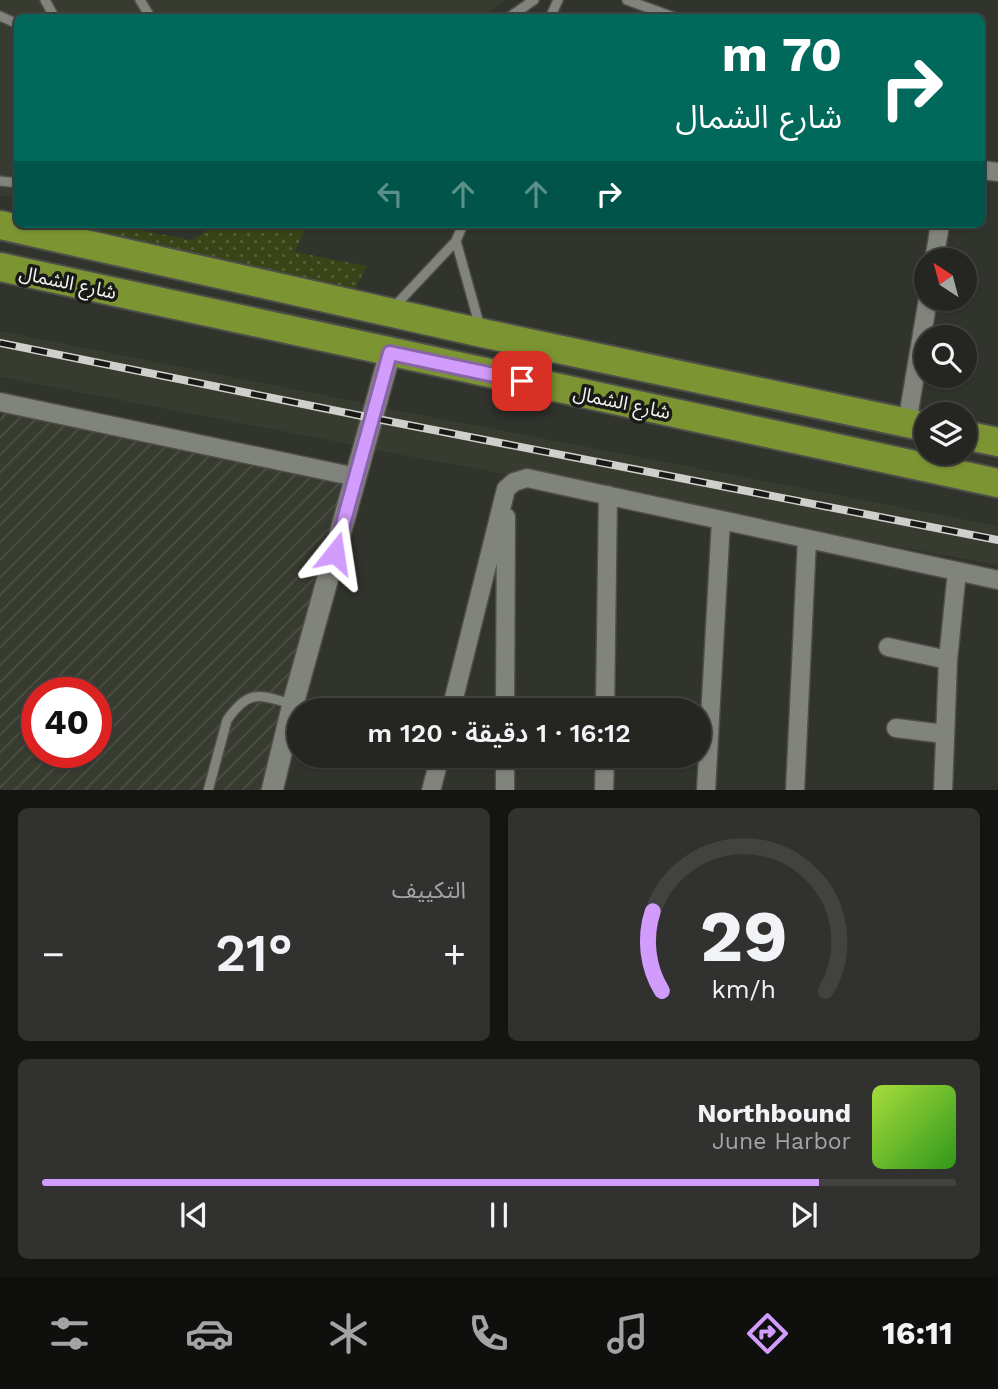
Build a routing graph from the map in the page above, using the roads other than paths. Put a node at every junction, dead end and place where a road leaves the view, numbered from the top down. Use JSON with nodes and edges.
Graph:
{"nodes":[{"id":1,"x":534,"y":0,"type":"edge"},
{"id":2,"x":627,"y":0,"type":"edge"},
{"id":3,"x":514,"y":14,"type":"edge"},
{"id":4,"x":665,"y":14,"type":"edge"},
{"id":5,"x":0,"y":225,"type":"edge"},
{"id":6,"x":461,"y":228,"type":"edge"},
{"id":7,"x":939,"y":228,"type":"edge"},
{"id":8,"x":456,"y":241,"type":"junction"},
{"id":9,"x":936,"y":248,"type":"edge"},
{"id":10,"x":0,"y":268,"type":"edge"},
{"id":11,"x":927,"y":312,"type":"edge"},
{"id":12,"x":388,"y":313,"type":"junction"},
{"id":13,"x":482,"y":333,"type":"junction"},
{"id":14,"x":390,"y":353,"type":"junction"},
{"id":15,"x":919,"y":402,"type":"edge"},
{"id":16,"x":2,"y":408,"type":"edge"},
{"id":17,"x":914,"y":424,"type":"edge"},
{"id":18,"x":977,"y":438,"type":"edge"},
{"id":19,"x":998,"y":442,"type":"edge"},
{"id":20,"x":356,"y":477,"type":"junction"},
{"id":21,"x":998,"y":483,"type":"edge"},
{"id":22,"x":506,"y":489,"type":"junction"},
{"id":23,"x":608,"y":495,"type":"junction"},
{"id":24,"x":721,"y":520,"type":"junction"},
{"id":25,"x":807,"y":538,"type":"junction"},
{"id":26,"x":957,"y":571,"type":"junction"},
{"id":27,"x":998,"y":580,"type":"edge"},
{"id":28,"x":888,"y":647,"type":"dead end"},
{"id":29,"x":948,"y":660,"type":"junction"},
{"id":30,"x":295,"y":698,"type":"edge"},
{"id":31,"x":454,"y":698,"type":"edge"},
{"id":32,"x":505,"y":698,"type":"edge"},
{"id":33,"x":605,"y":698,"type":"edge"},
{"id":34,"x":287,"y":702,"type":"edge"},
{"id":35,"x":896,"y":728,"type":"dead end"},
{"id":36,"x":287,"y":729,"type":"edge"},
{"id":37,"x":944,"y":734,"type":"junction"},
{"id":38,"x":437,"y":768,"type":"edge"},
{"id":39,"x":505,"y":768,"type":"edge"},
{"id":40,"x":605,"y":768,"type":"edge"},
{"id":41,"x":208,"y":790,"type":"edge"},
{"id":42,"x":272,"y":790,"type":"edge"},
{"id":43,"x":432,"y":790,"type":"edge"},
{"id":44,"x":505,"y":790,"type":"edge"},
{"id":45,"x":604,"y":790,"type":"edge"},
{"id":46,"x":706,"y":790,"type":"edge"},
{"id":47,"x":795,"y":790,"type":"edge"},
{"id":48,"x":943,"y":790,"type":"edge"}],
"edges":[{"from":1,"to":3,"type":"lane"},
{"from":2,"to":4,"type":"lane"},
{"from":5,"to":12,"type":"highway","name":"شارع الشمال"},
{"from":6,"to":8,"type":"lane"},
{"from":7,"to":9,"type":"street"},
{"from":8,"to":12,"type":"lane"},
{"from":8,"to":13,"type":"lane"},
{"from":10,"to":14,"type":"highway","name":"شارع الشمال"},
{"from":11,"to":15,"type":"street"},
{"from":12,"to":13,"type":"highway","name":"شارع الشمال"},
{"from":13,"to":17,"type":"highway","name":"شارع الشمال"},
{"from":14,"to":20,"type":"street"},
{"from":14,"to":21,"type":"highway","name":"شارع الشمال"},
{"from":16,"to":20,"type":"street"},
{"from":18,"to":19,"type":"highway"},
{"from":20,"to":30,"type":"street"},
{"from":22,"to":23,"type":"street"},
{"from":22,"to":31,"type":"street"},
{"from":22,"to":32,"type":"street"},
{"from":23,"to":24,"type":"street"},
{"from":23,"to":33,"type":"street"},
{"from":24,"to":25,"type":"street"},
{"from":24,"to":46,"type":"street"},
{"from":25,"to":26,"type":"street"},
{"from":25,"to":47,"type":"street"},
{"from":26,"to":27,"type":"street"},
{"from":26,"to":29,"type":"street"},
{"from":28,"to":29,"type":"street"},
{"from":29,"to":37,"type":"street"},
{"from":34,"to":41,"type":"lane"},
{"from":35,"to":37,"type":"street"},
{"from":36,"to":42,"type":"street"},
{"from":37,"to":48,"type":"street"},
{"from":38,"to":43,"type":"street"},
{"from":39,"to":44,"type":"street"},
{"from":40,"to":45,"type":"street"}]}
